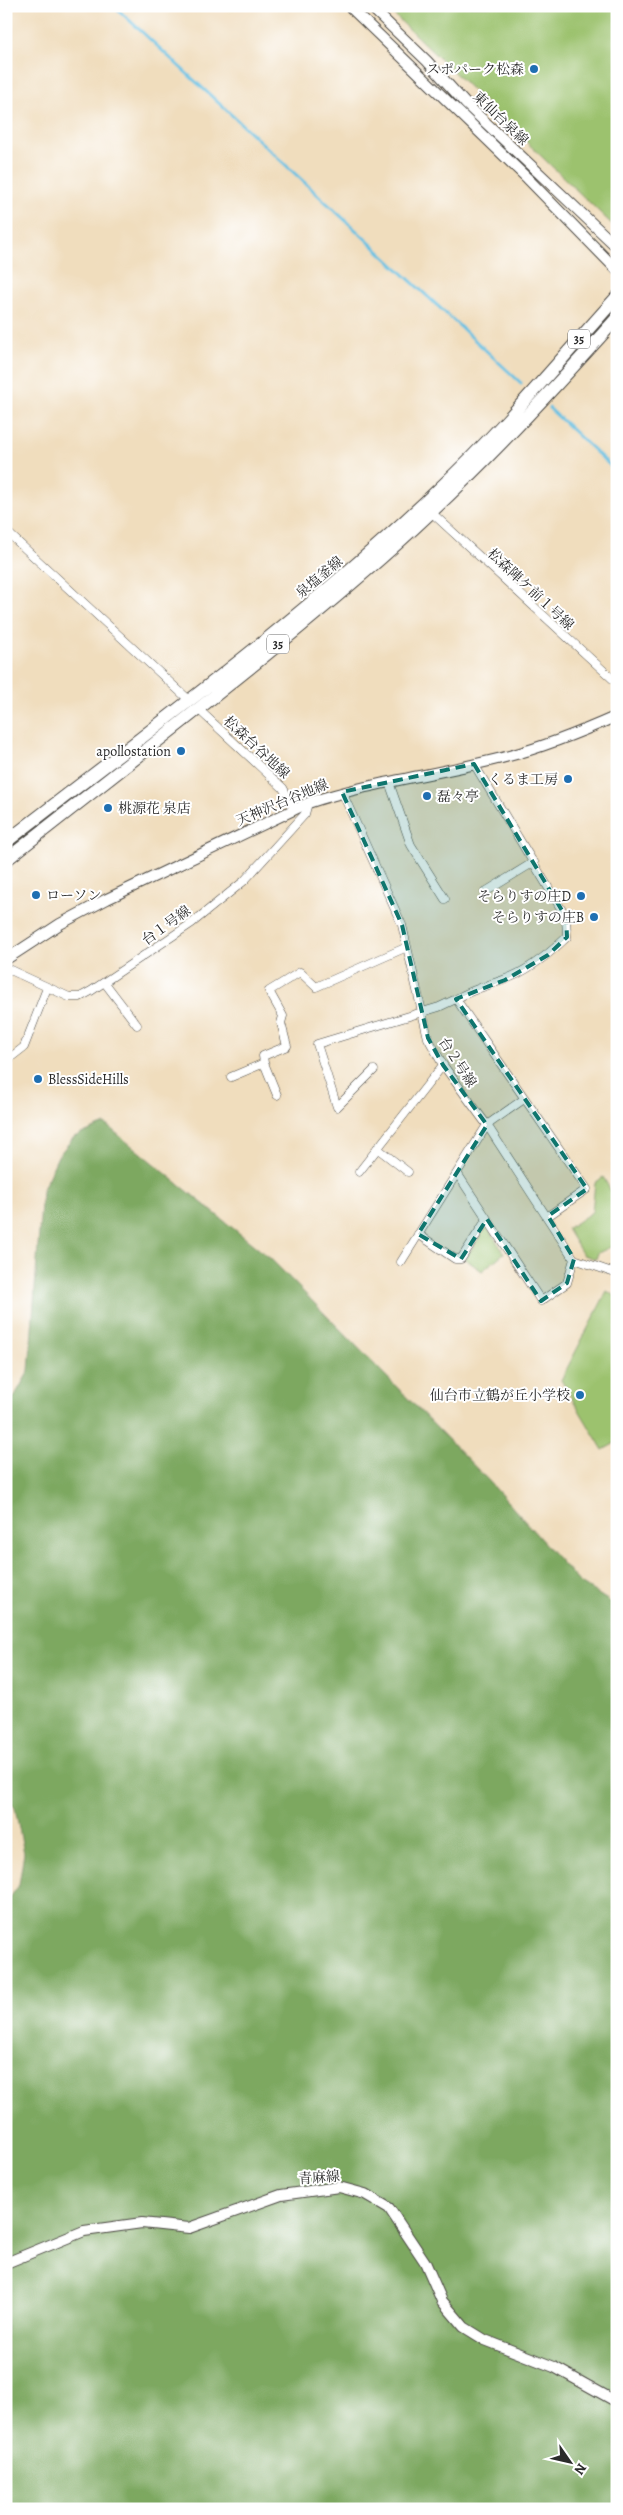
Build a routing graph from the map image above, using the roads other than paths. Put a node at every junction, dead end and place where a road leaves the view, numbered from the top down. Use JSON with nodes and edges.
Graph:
{"nodes":[{"id":1,"x":349,"y":6,"type":"edge"},
{"id":2,"x":370,"y":6,"type":"edge"},
{"id":3,"x":617,"y":247,"type":"edge"},
{"id":4,"x":617,"y":270,"type":"edge"},
{"id":5,"x":617,"y":297,"type":"edge"},
{"id":6,"x":617,"y":318,"type":"edge"},
{"id":7,"x":431,"y":512,"type":"junction"},
{"id":8,"x":6,"y":531,"type":"edge"},
{"id":9,"x":617,"y":683,"type":"edge"},
{"id":10,"x":193,"y":704,"type":"junction"},
{"id":11,"x":617,"y":716,"type":"edge"},
{"id":12,"x":474,"y":764,"type":"junction"},
{"id":13,"x":389,"y":782,"type":"junction"},
{"id":14,"x":342,"y":792,"type":"junction"},
{"id":15,"x":308,"y":803,"type":"junction"},
{"id":16,"x":294,"y":808,"type":"junction"},
{"id":17,"x":6,"y":842,"type":"edge"},
{"id":18,"x":6,"y":860,"type":"edge"},
{"id":19,"x":534,"y":862,"type":"junction"},
{"id":20,"x":485,"y":892,"type":"dead end"},
{"id":21,"x":445,"y":899,"type":"dead end"},
{"id":22,"x":407,"y":947,"type":"junction"},
{"id":23,"x":7,"y":961,"type":"edge"},
{"id":24,"x":105,"y":983,"type":"junction"},
{"id":25,"x":47,"y":988,"type":"junction"},
{"id":26,"x":456,"y":999,"type":"junction"},
{"id":27,"x":423,"y":1011,"type":"junction"},
{"id":28,"x":137,"y":1025,"type":"dead end"},
{"id":29,"x":6,"y":1061,"type":"edge"},
{"id":30,"x":264,"y":1063,"type":"junction"},
{"id":31,"x":443,"y":1065,"type":"junction"},
{"id":32,"x":374,"y":1070,"type":"dead end"},
{"id":33,"x":231,"y":1077,"type":"dead end"},
{"id":34,"x":277,"y":1095,"type":"dead end"},
{"id":35,"x":524,"y":1099,"type":"junction"},
{"id":36,"x":487,"y":1125,"type":"junction"},
{"id":37,"x":377,"y":1148,"type":"junction"},
{"id":38,"x":359,"y":1172,"type":"dead end"},
{"id":39,"x":408,"y":1172,"type":"dead end"},
{"id":40,"x":457,"y":1172,"type":"junction"},
{"id":41,"x":548,"y":1216,"type":"junction"},
{"id":42,"x":487,"y":1218,"type":"junction"},
{"id":43,"x":418,"y":1234,"type":"junction"},
{"id":44,"x":574,"y":1259,"type":"junction"},
{"id":45,"x":401,"y":1262,"type":"dead end"},
{"id":46,"x":612,"y":1272,"type":"dead end"},
{"id":47,"x":6,"y":2263,"type":"edge"},
{"id":48,"x":617,"y":2402,"type":"edge"}],
"edges":[{"from":1,"to":4,"type":"street"},
{"from":2,"to":3,"type":"street","name":"東仙台泉線"},
{"from":5,"to":10,"type":"main road","name":"泉塩釜線","number":"35"},
{"from":6,"to":7,"type":"main road","name":"泉塩釜線","number":"35"},
{"from":7,"to":9,"type":"street","name":"松森陣ケ前１号線"},
{"from":7,"to":10,"type":"main road","name":"泉塩釜線","number":"35"},
{"from":8,"to":10,"type":"street","name":"松森台谷地線"},
{"from":10,"to":16,"type":"street","name":"松森台谷地線"},
{"from":10,"to":17,"type":"main road","name":"泉塩釜線","number":"35"},
{"from":10,"to":18,"type":"main road","name":"泉塩釜線","number":"35"},
{"from":11,"to":12,"type":"street","name":"天神沢台谷地線"},
{"from":12,"to":13,"type":"street","name":"天神沢台谷地線"},
{"from":12,"to":19,"type":"street"},
{"from":13,"to":14,"type":"street","name":"天神沢台谷地線"},
{"from":13,"to":21,"type":"street"},
{"from":14,"to":15,"type":"street","name":"天神沢台谷地線"},
{"from":14,"to":22,"type":"street","name":"台２号線"},
{"from":15,"to":16,"type":"street","name":"天神沢台谷地線"},
{"from":15,"to":24,"type":"street","name":"台１号線"},
{"from":16,"to":23,"type":"street","name":"天神沢台谷地線"},
{"from":19,"to":20,"type":"street"},
{"from":19,"to":26,"type":"street"},
{"from":22,"to":27,"type":"street","name":"台２号線"},
{"from":22,"to":30,"type":"street"},
{"from":23,"to":25,"type":"street","name":"台１号線"},
{"from":24,"to":25,"type":"street","name":"台１号線"},
{"from":24,"to":28,"type":"street"},
{"from":25,"to":29,"type":"street"},
{"from":26,"to":27,"type":"street"},
{"from":26,"to":35,"type":"street"},
{"from":27,"to":31,"type":"street","name":"台２号線"},
{"from":27,"to":32,"type":"street"},
{"from":30,"to":33,"type":"street"},
{"from":30,"to":34,"type":"street"},
{"from":31,"to":36,"type":"street","name":"台２号線"},
{"from":31,"to":37,"type":"street"},
{"from":35,"to":36,"type":"street"},
{"from":35,"to":41,"type":"street"},
{"from":36,"to":40,"type":"street"},
{"from":36,"to":41,"type":"street","name":"台２号線"},
{"from":37,"to":38,"type":"street"},
{"from":37,"to":39,"type":"street"},
{"from":40,"to":42,"type":"street"},
{"from":40,"to":43,"type":"street"},
{"from":41,"to":44,"type":"street","name":"台２号線"},
{"from":42,"to":43,"type":"street"},
{"from":42,"to":44,"type":"street"},
{"from":43,"to":45,"type":"street"},
{"from":44,"to":46,"type":"street"},
{"from":47,"to":48,"type":"street","name":"青麻線"}]}
